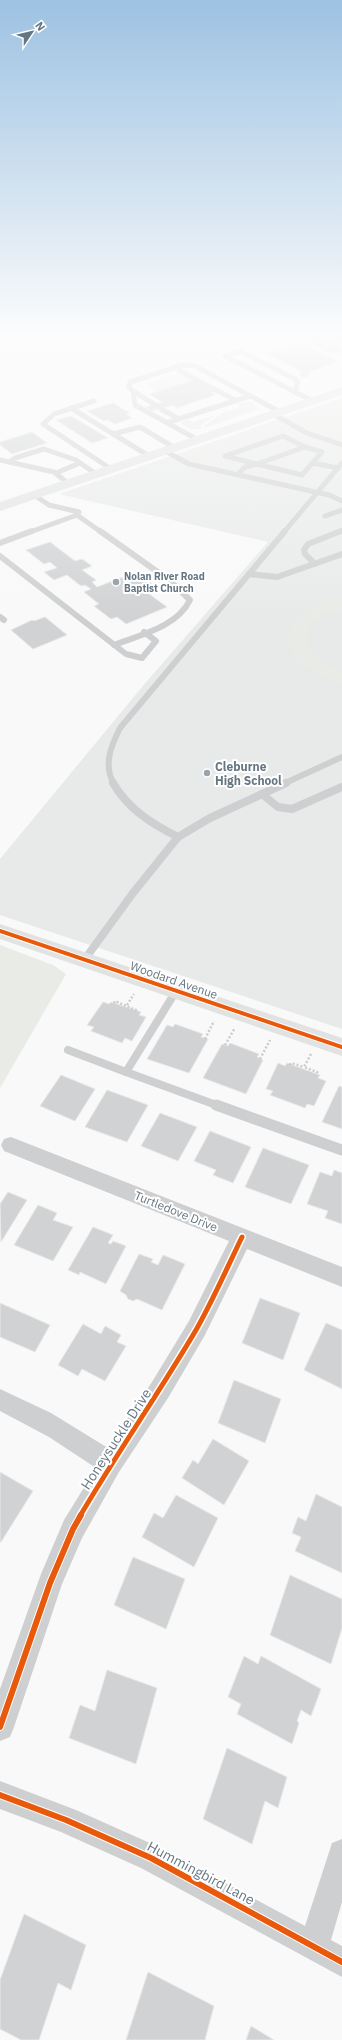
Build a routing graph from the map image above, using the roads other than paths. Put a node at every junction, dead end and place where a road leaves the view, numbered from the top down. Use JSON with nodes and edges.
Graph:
{"nodes":[{"id":1,"x":52,"y":430,"type":"edge"},
{"id":2,"x":107,"y":430,"type":"edge"},
{"id":3,"x":128,"y":430,"type":"edge"},
{"id":4,"x":144,"y":430,"type":"edge"},
{"id":5,"x":182,"y":430,"type":"edge"},
{"id":6,"x":227,"y":430,"type":"edge"},
{"id":7,"x":303,"y":430,"type":"edge"},
{"id":8,"x":113,"y":434,"type":"junction"},
{"id":9,"x":198,"y":440,"type":"junction"},
{"id":10,"x":342,"y":445,"type":"edge"},
{"id":11,"x":305,"y":447,"type":"junction"},
{"id":12,"x":170,"y":449,"type":"junction"},
{"id":13,"x":149,"y":456,"type":"junction"},
{"id":14,"x":0,"y":460,"type":"edge"},
{"id":15,"x":10,"y":462,"type":"junction"},
{"id":16,"x":313,"y":462,"type":"junction"},
{"id":17,"x":80,"y":463,"type":"junction"},
{"id":18,"x":257,"y":464,"type":"junction"},
{"id":19,"x":340,"y":465,"type":"edge"},
{"id":20,"x":111,"y":469,"type":"junction"},
{"id":21,"x":56,"y":473,"type":"junction"},
{"id":22,"x":96,"y":474,"type":"junction"},
{"id":23,"x":238,"y":474,"type":"junction"},
{"id":24,"x":69,"y":484,"type":"junction"},
{"id":25,"x":317,"y":492,"type":"junction"},
{"id":26,"x":34,"y":496,"type":"junction"},
{"id":27,"x":342,"y":501,"type":"edge"},
{"id":28,"x":0,"y":507,"type":"edge"},
{"id":29,"x":342,"y":510,"type":"edge"},
{"id":30,"x":77,"y":515,"type":"junction"},
{"id":31,"x":325,"y":516,"type":"dead end"},
{"id":32,"x":342,"y":532,"type":"edge"},
{"id":33,"x":0,"y":543,"type":"edge"},
{"id":34,"x":342,"y":554,"type":"edge"},
{"id":35,"x":0,"y":556,"type":"edge"},
{"id":36,"x":315,"y":564,"type":"junction"},
{"id":37,"x":249,"y":574,"type":"junction"},
{"id":38,"x":144,"y":632,"type":"junction"},
{"id":39,"x":114,"y":645,"type":"junction"},
{"id":40,"x":342,"y":757,"type":"edge"},
{"id":41,"x":342,"y":787,"type":"edge"},
{"id":42,"x":262,"y":794,"type":"junction"},
{"id":43,"x":178,"y":837,"type":"junction"},
{"id":44,"x":0,"y":931,"type":"edge"},
{"id":45,"x":85,"y":959,"type":"junction"},
{"id":46,"x":176,"y":991,"type":"junction"},
{"id":47,"x":342,"y":1047,"type":"edge"},
{"id":48,"x":68,"y":1050,"type":"dead end"},
{"id":49,"x":126,"y":1072,"type":"junction"},
{"id":50,"x":11,"y":1145,"type":"dead end"},
{"id":51,"x":342,"y":1150,"type":"edge"},
{"id":52,"x":242,"y":1238,"type":"junction"},
{"id":53,"x":342,"y":1277,"type":"edge"},
{"id":54,"x":0,"y":1400,"type":"edge"},
{"id":55,"x":111,"y":1464,"type":"junction"},
{"id":56,"x":0,"y":1727,"type":"edge"},
{"id":57,"x":0,"y":1795,"type":"edge"},
{"id":58,"x":342,"y":1853,"type":"edge"},
{"id":59,"x":314,"y":1948,"type":"junction"},
{"id":60,"x":342,"y":1962,"type":"edge"}],
"edges":[{"from":1,"to":20,"type":"lane"},
{"from":2,"to":8,"type":"lane"},
{"from":3,"to":8,"type":"lane"},
{"from":4,"to":12,"type":"lane"},
{"from":5,"to":9,"type":"lane"},
{"from":6,"to":9,"type":"main road"},
{"from":7,"to":10,"type":"lane"},
{"from":8,"to":13,"type":"lane"},
{"from":9,"to":12,"type":"main road"},
{"from":11,"to":16,"type":"lane"},
{"from":11,"to":18,"type":"lane"},
{"from":11,"to":18,"type":"lane"},
{"from":12,"to":13,"type":"main road"},
{"from":12,"to":23,"type":"lane"},
{"from":13,"to":20,"type":"main road"},
{"from":14,"to":15,"type":"lane"},
{"from":15,"to":17,"type":"lane"},
{"from":15,"to":21,"type":"lane"},
{"from":16,"to":18,"type":"lane"},
{"from":16,"to":19,"type":"lane"},
{"from":17,"to":21,"type":"lane"},
{"from":17,"to":22,"type":"lane"},
{"from":18,"to":23,"type":"lane"},
{"from":19,"to":25,"type":"lane"},
{"from":20,"to":22,"type":"main road"},
{"from":21,"to":24,"type":"lane"},
{"from":22,"to":24,"type":"main road"},
{"from":23,"to":25,"type":"lane"},
{"from":24,"to":26,"type":"main road"},
{"from":25,"to":27,"type":"lane"},
{"from":25,"to":37,"type":"lane"},
{"from":26,"to":28,"type":"main road"},
{"from":26,"to":30,"type":"lane"},
{"from":29,"to":31,"type":"lane"},
{"from":30,"to":33,"type":"lane"},
{"from":30,"to":38,"type":"lane"},
{"from":32,"to":36,"type":"lane"},
{"from":34,"to":36,"type":"lane"},
{"from":35,"to":39,"type":"lane"},
{"from":36,"to":37,"type":"lane"},
{"from":37,"to":43,"type":"lane"},
{"from":38,"to":39,"type":"lane"},
{"from":38,"to":39,"type":"lane"},
{"from":40,"to":42,"type":"lane"},
{"from":41,"to":42,"type":"lane"},
{"from":42,"to":43,"type":"lane"},
{"from":43,"to":45,"type":"lane"},
{"from":44,"to":45,"type":"main road","name":"Woodard Avenue"},
{"from":45,"to":46,"type":"main road","name":"Woodard Avenue"},
{"from":46,"to":47,"type":"main road","name":"Woodard Avenue"},
{"from":46,"to":49,"type":"lane"},
{"from":48,"to":49,"type":"lane"},
{"from":49,"to":51,"type":"lane"},
{"from":50,"to":52,"type":"street","name":"Turtledove Drive"},
{"from":52,"to":53,"type":"street","name":"Turtledove Drive"},
{"from":52,"to":55,"type":"street","name":"Honeysuckle Drive"},
{"from":54,"to":55,"type":"street"},
{"from":55,"to":56,"type":"street","name":"Honeysuckle Drive"},
{"from":57,"to":59,"type":"street","name":"Hummingbird Lane"},
{"from":58,"to":59,"type":"street"},
{"from":59,"to":60,"type":"street","name":"Hummingbird Lane"}]}
